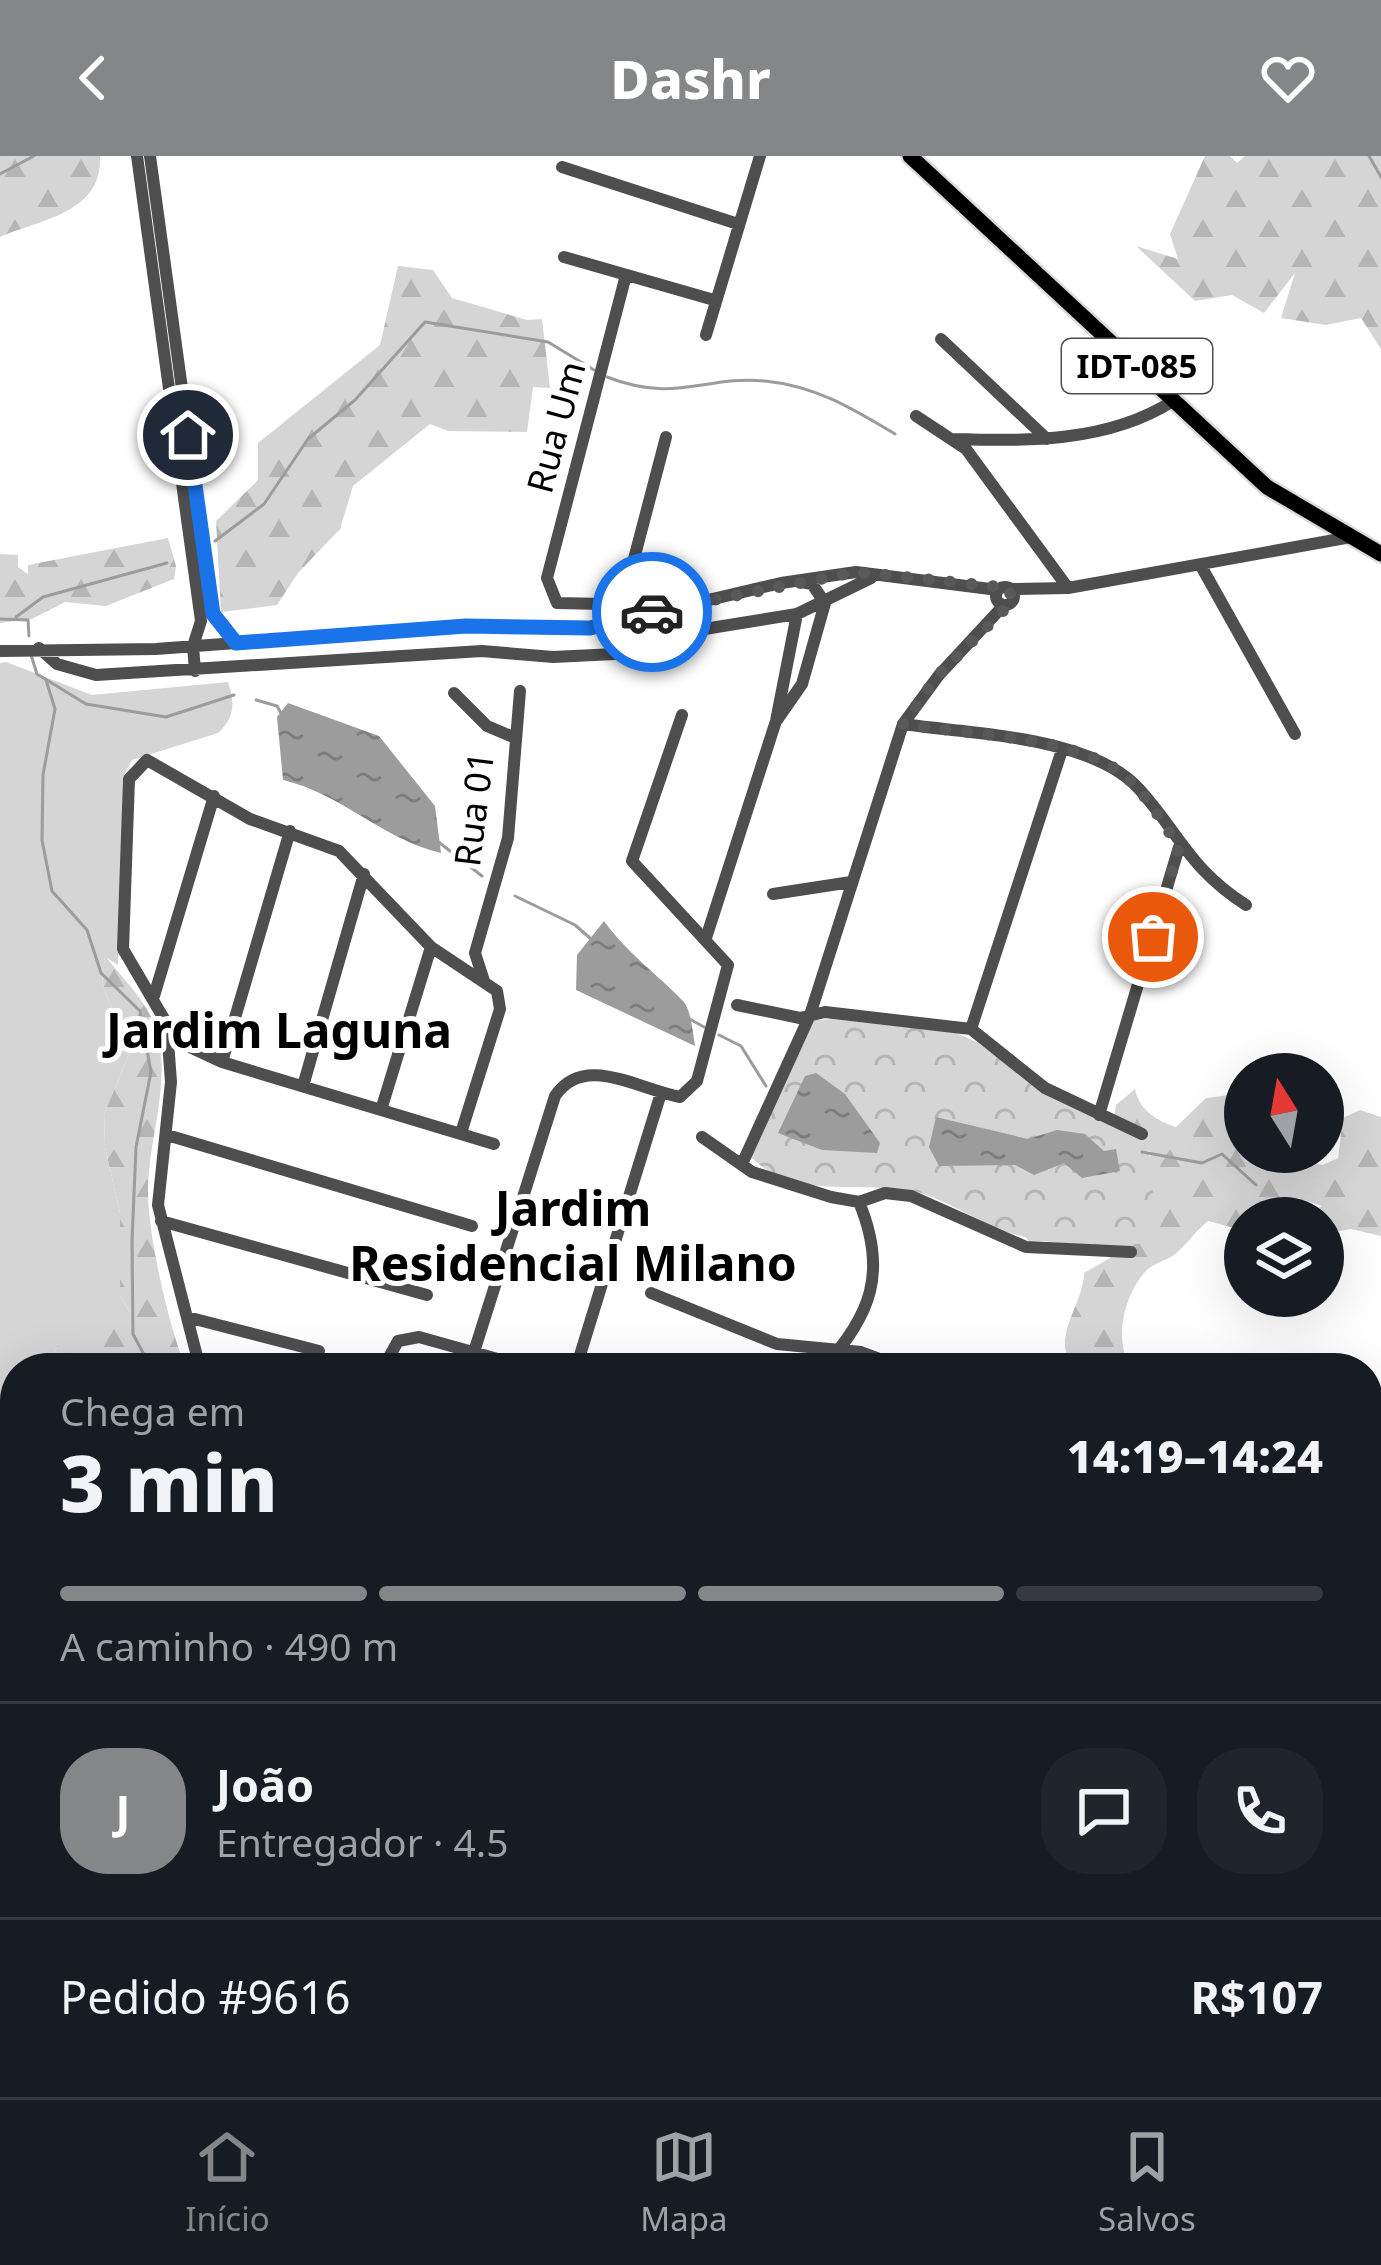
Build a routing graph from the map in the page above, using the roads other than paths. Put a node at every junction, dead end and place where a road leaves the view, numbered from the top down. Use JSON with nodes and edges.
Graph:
{"nodes":[{"id":1,"x":137,"y":156,"type":"edge"},
{"id":2,"x":150,"y":156,"type":"edge"},
{"id":3,"x":760,"y":156,"type":"edge"},
{"id":4,"x":910,"y":156,"type":"edge"},
{"id":5,"x":562,"y":167,"type":"dead end"},
{"id":6,"x":738,"y":224,"type":"junction"},
{"id":7,"x":564,"y":257,"type":"dead end"},
{"id":8,"x":626,"y":275,"type":"junction"},
{"id":9,"x":714,"y":300,"type":"junction"},
{"id":10,"x":706,"y":335,"type":"dead end"},
{"id":11,"x":941,"y":339,"type":"dead end"},
{"id":12,"x":1173,"y":401,"type":"junction"},
{"id":13,"x":916,"y":416,"type":"dead end"},
{"id":14,"x":667,"y":436,"type":"dead end"},
{"id":15,"x":950,"y":439,"type":"junction"},
{"id":16,"x":1047,"y":439,"type":"junction"},
{"id":17,"x":1352,"y":537,"type":"junction"},
{"id":18,"x":1381,"y":554,"type":"edge"},
{"id":19,"x":1202,"y":566,"type":"junction"},
{"id":20,"x":886,"y":574,"type":"junction"},
{"id":21,"x":795,"y":580,"type":"junction"},
{"id":22,"x":1067,"y":588,"type":"junction"},
{"id":23,"x":1006,"y":597,"type":"junction"},
{"id":24,"x":825,"y":603,"type":"junction"},
{"id":25,"x":797,"y":614,"type":"junction"},
{"id":26,"x":636,"y":616,"type":"junction"},
{"id":27,"x":466,"y":626,"type":"junction"},
{"id":28,"x":375,"y":632,"type":"junction"},
{"id":29,"x":791,"y":637,"type":"junction"},
{"id":30,"x":236,"y":643,"type":"junction"},
{"id":31,"x":814,"y":644,"type":"junction"},
{"id":32,"x":645,"y":645,"type":"junction"},
{"id":33,"x":193,"y":646,"type":"junction"},
{"id":34,"x":38,"y":647,"type":"junction"},
{"id":35,"x":0,"y":651,"type":"edge"},
{"id":36,"x":424,"y":655,"type":"junction"},
{"id":37,"x":312,"y":662,"type":"junction"},
{"id":38,"x":195,"y":671,"type":"junction"},
{"id":39,"x":520,"y":692,"type":"dead end"},
{"id":40,"x":454,"y":693,"type":"dead end"},
{"id":41,"x":682,"y":715,"type":"dead end"},
{"id":42,"x":776,"y":721,"type":"junction"},
{"id":43,"x":903,"y":724,"type":"junction"},
{"id":44,"x":1295,"y":734,"type":"dead end"},
{"id":45,"x":513,"y":737,"type":"junction"},
{"id":46,"x":1062,"y":750,"type":"junction"},
{"id":47,"x":214,"y":796,"type":"junction"},
{"id":48,"x":290,"y":831,"type":"junction"},
{"id":49,"x":1179,"y":847,"type":"junction"},
{"id":50,"x":364,"y":874,"type":"junction"},
{"id":51,"x":851,"y":882,"type":"junction"},
{"id":52,"x":773,"y":894,"type":"dead end"},
{"id":53,"x":1246,"y":905,"type":"dead end"},
{"id":54,"x":478,"y":932,"type":"junction"},
{"id":55,"x":706,"y":938,"type":"junction"},
{"id":56,"x":431,"y":947,"type":"junction"},
{"id":57,"x":446,"y":958,"type":"junction"},
{"id":58,"x":484,"y":982,"type":"junction"},
{"id":59,"x":154,"y":996,"type":"junction"},
{"id":60,"x":737,"y":1005,"type":"dead end"},
{"id":61,"x":164,"y":1016,"type":"junction"},
{"id":62,"x":811,"y":1016,"type":"junction"},
{"id":63,"x":971,"y":1029,"type":"junction"},
{"id":64,"x":207,"y":1057,"type":"junction"},
{"id":65,"x":222,"y":1062,"type":"junction"},
{"id":66,"x":171,"y":1082,"type":"junction"},
{"id":67,"x":303,"y":1086,"type":"junction"},
{"id":68,"x":661,"y":1093,"type":"junction"},
{"id":69,"x":381,"y":1110,"type":"junction"},
{"id":70,"x":1099,"y":1115,"type":"junction"},
{"id":71,"x":461,"y":1133,"type":"junction"},
{"id":72,"x":1142,"y":1134,"type":"dead end"},
{"id":73,"x":167,"y":1135,"type":"junction"},
{"id":74,"x":702,"y":1137,"type":"dead end"},
{"id":75,"x":494,"y":1144,"type":"dead end"},
{"id":76,"x":742,"y":1164,"type":"junction"},
{"id":77,"x":859,"y":1202,"type":"junction"},
{"id":78,"x":161,"y":1220,"type":"junction"},
{"id":79,"x":472,"y":1226,"type":"dead end"},
{"id":80,"x":1131,"y":1252,"type":"dead end"},
{"id":81,"x":651,"y":1293,"type":"dead end"},
{"id":82,"x":427,"y":1295,"type":"dead end"},
{"id":83,"x":187,"y":1317,"type":"junction"},
{"id":84,"x":319,"y":1351,"type":"dead end"},
{"id":85,"x":474,"y":1352,"type":"junction"},
{"id":86,"x":196,"y":1353,"type":"edge"},
{"id":87,"x":391,"y":1353,"type":"edge"},
{"id":88,"x":478,"y":1353,"type":"edge"},
{"id":89,"x":581,"y":1353,"type":"edge"},
{"id":90,"x":830,"y":1353,"type":"edge"},
{"id":91,"x":837,"y":1353,"type":"edge"}],
"edges":[{"from":1,"to":33,"type":"street"},
{"from":2,"to":30,"type":"street"},
{"from":3,"to":6,"type":"street"},
{"from":4,"to":12,"type":"main road","number":"IDT-085"},
{"from":5,"to":6,"type":"street"},
{"from":6,"to":9,"type":"street"},
{"from":7,"to":8,"type":"street"},
{"from":8,"to":9,"type":"street"},
{"from":8,"to":14,"type":"street","name":"Rua Um"},
{"from":9,"to":10,"type":"street"},
{"from":11,"to":16,"type":"street"},
{"from":12,"to":16,"type":"street"},
{"from":12,"to":17,"type":"main road","number":"IDT-085"},
{"from":13,"to":15,"type":"street"},
{"from":15,"to":16,"type":"street"},
{"from":15,"to":22,"type":"street"},
{"from":17,"to":18,"type":"main road","number":"IDT-085"},
{"from":17,"to":19,"type":"street"},
{"from":19,"to":22,"type":"street"},
{"from":19,"to":44,"type":"street"},
{"from":20,"to":21,"type":"street"},
{"from":20,"to":23,"type":"street"},
{"from":20,"to":24,"type":"street"},
{"from":21,"to":24,"type":"street"},
{"from":21,"to":26,"type":"street"},
{"from":22,"to":23,"type":"street"},
{"from":23,"to":43,"type":"street"},
{"from":24,"to":25,"type":"street"},
{"from":24,"to":31,"type":"street"},
{"from":25,"to":29,"type":"street"},
{"from":25,"to":32,"type":"street"},
{"from":26,"to":27,"type":"street"},
{"from":26,"to":32,"type":"street"},
{"from":27,"to":28,"type":"street"},
{"from":27,"to":36,"type":"street"},
{"from":28,"to":30,"type":"street"},
{"from":28,"to":37,"type":"street"},
{"from":29,"to":31,"type":"street"},
{"from":29,"to":42,"type":"street"},
{"from":30,"to":33,"type":"street"},
{"from":31,"to":42,"type":"street"},
{"from":32,"to":36,"type":"street"},
{"from":33,"to":34,"type":"street"},
{"from":33,"to":38,"type":"street"},
{"from":34,"to":35,"type":"street"},
{"from":34,"to":38,"type":"street"},
{"from":36,"to":37,"type":"street"},
{"from":37,"to":38,"type":"street"},
{"from":39,"to":45,"type":"street","name":"Rua 01"},
{"from":40,"to":45,"type":"street"},
{"from":41,"to":55,"type":"street"},
{"from":42,"to":55,"type":"street"},
{"from":43,"to":46,"type":"street"},
{"from":43,"to":51,"type":"street"},
{"from":45,"to":54,"type":"street","name":"Rua 01"},
{"from":46,"to":49,"type":"street"},
{"from":46,"to":63,"type":"street"},
{"from":47,"to":48,"type":"street"},
{"from":47,"to":59,"type":"street"},
{"from":47,"to":59,"type":"street"},
{"from":48,"to":50,"type":"street"},
{"from":48,"to":65,"type":"street"},
{"from":49,"to":53,"type":"street"},
{"from":49,"to":70,"type":"street"},
{"from":50,"to":56,"type":"street"},
{"from":50,"to":67,"type":"street"},
{"from":51,"to":52,"type":"street"},
{"from":51,"to":62,"type":"street"},
{"from":54,"to":57,"type":"street"},
{"from":54,"to":58,"type":"street","name":"Rua 01"},
{"from":55,"to":68,"type":"street"},
{"from":56,"to":57,"type":"street"},
{"from":56,"to":69,"type":"street"},
{"from":57,"to":58,"type":"street"},
{"from":58,"to":71,"type":"street"},
{"from":59,"to":61,"type":"street"},
{"from":60,"to":62,"type":"street"},
{"from":61,"to":64,"type":"street"},
{"from":61,"to":66,"type":"street"},
{"from":62,"to":63,"type":"street"},
{"from":62,"to":76,"type":"street"},
{"from":63,"to":70,"type":"street"},
{"from":64,"to":65,"type":"street"},
{"from":64,"to":66,"type":"street"},
{"from":65,"to":67,"type":"street"},
{"from":66,"to":73,"type":"street"},
{"from":67,"to":69,"type":"street"},
{"from":68,"to":85,"type":"street"},
{"from":68,"to":89,"type":"street"},
{"from":69,"to":71,"type":"street"},
{"from":70,"to":72,"type":"street"},
{"from":71,"to":75,"type":"street"},
{"from":73,"to":78,"type":"street"},
{"from":73,"to":79,"type":"street"},
{"from":74,"to":76,"type":"street"},
{"from":76,"to":77,"type":"street"},
{"from":77,"to":80,"type":"street"},
{"from":77,"to":91,"type":"street"},
{"from":78,"to":82,"type":"street"},
{"from":78,"to":83,"type":"street"},
{"from":81,"to":90,"type":"street"},
{"from":83,"to":84,"type":"street"},
{"from":83,"to":86,"type":"street"},
{"from":85,"to":87,"type":"street"},
{"from":85,"to":88,"type":"street"}]}
